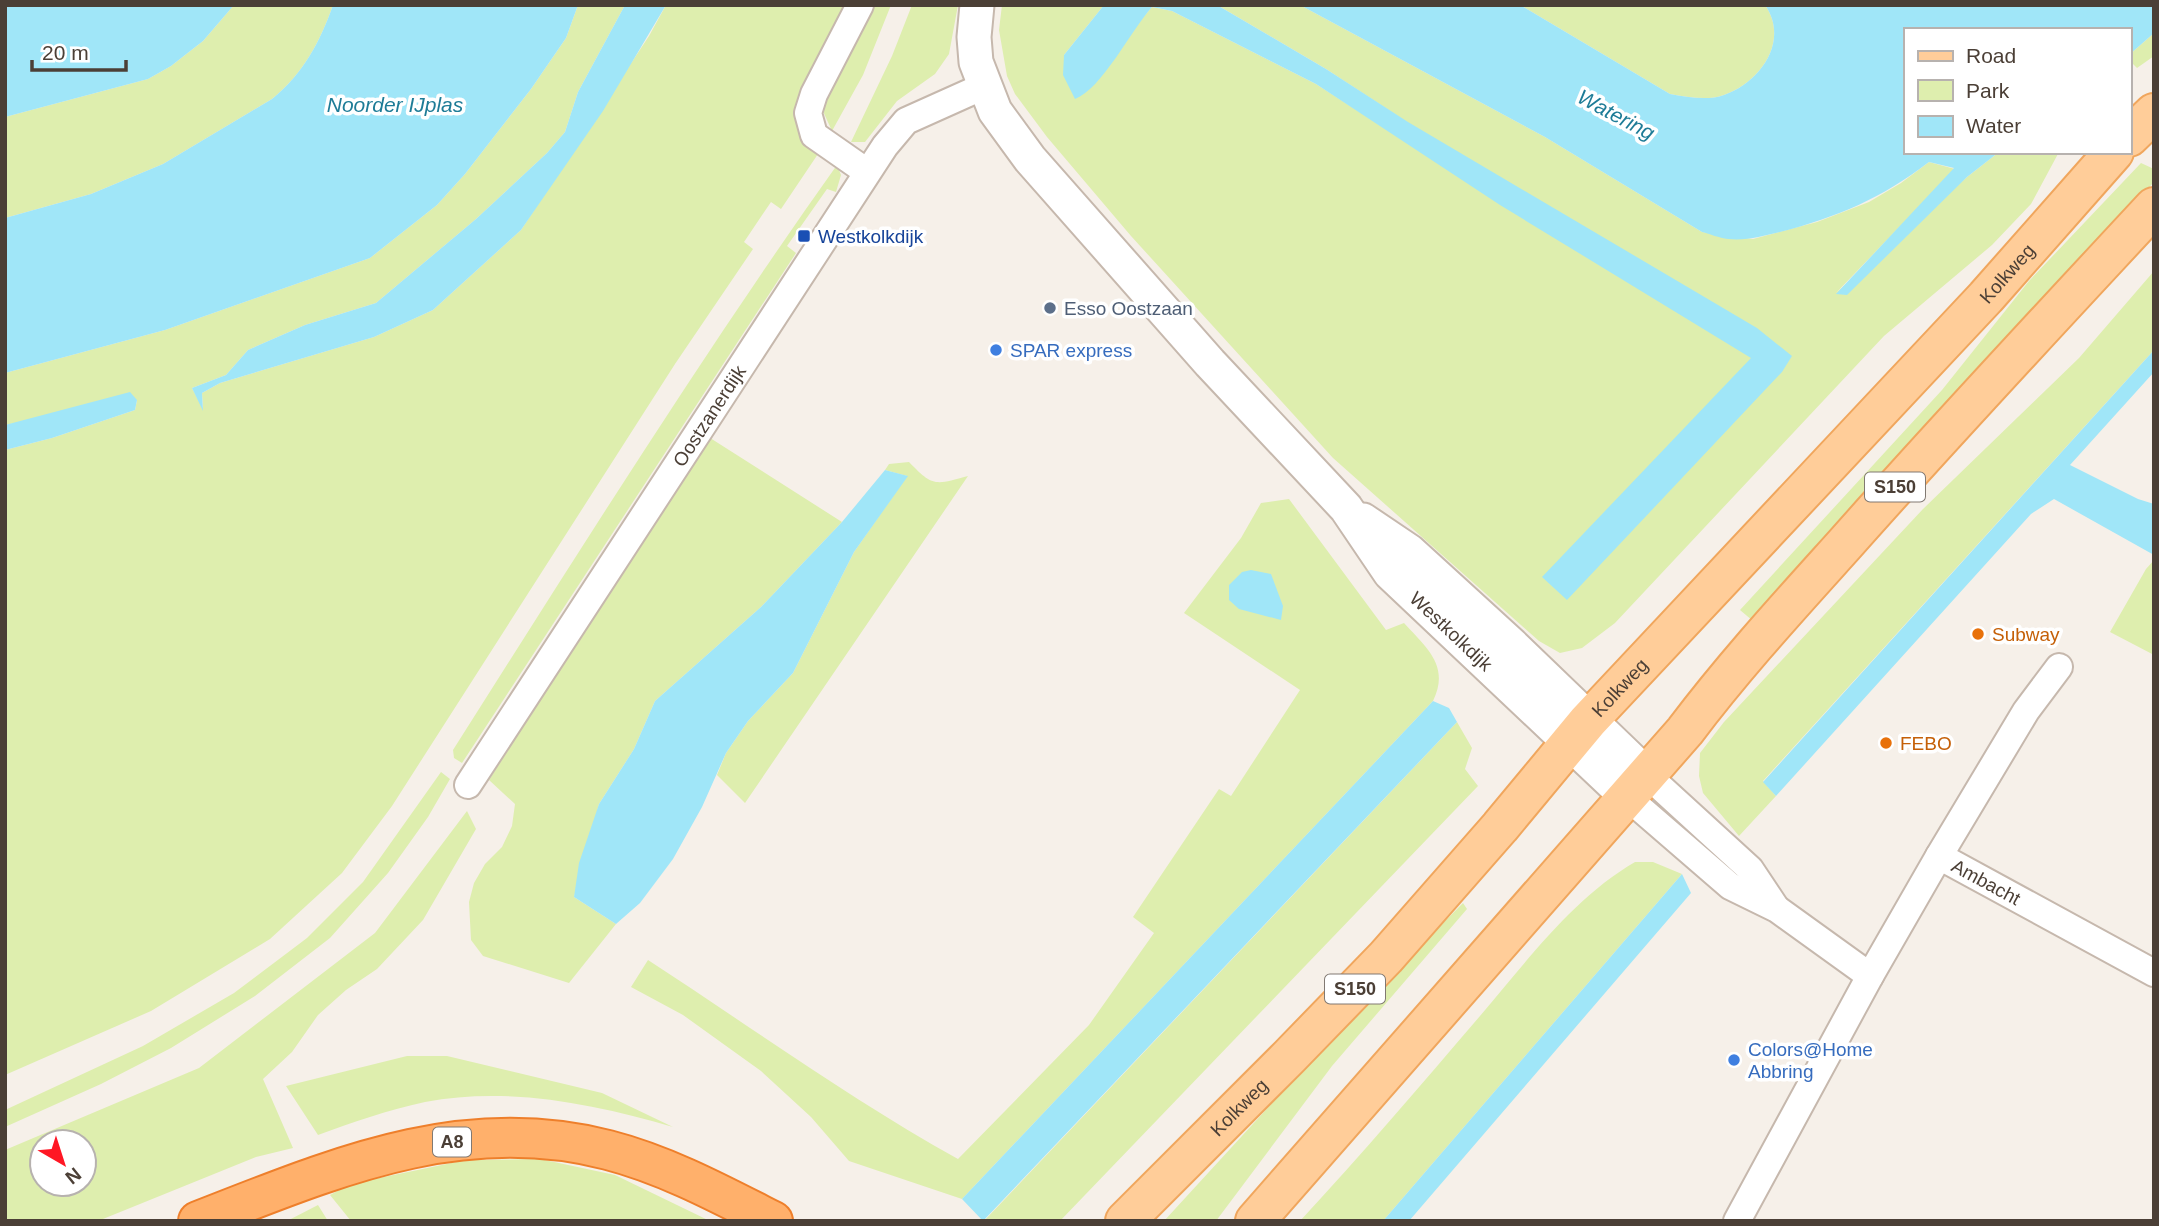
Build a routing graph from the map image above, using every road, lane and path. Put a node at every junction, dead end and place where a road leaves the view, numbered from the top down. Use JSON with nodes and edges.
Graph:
{"nodes":[{"id":1,"x":860,"y":5,"type":"edge"},
{"id":2,"x":977,"y":5,"type":"edge"},
{"id":3,"x":984,"y":86,"type":"junction"},
{"id":4,"x":2154,"y":113,"type":"edge"},
{"id":5,"x":2131,"y":135,"type":"edge"},
{"id":6,"x":2112,"y":154,"type":"edge"},
{"id":7,"x":867,"y":173,"type":"junction"},
{"id":8,"x":2154,"y":207,"type":"edge"},
{"id":9,"x":2059,"y":667,"type":"dead end"},
{"id":10,"x":1579,"y":732,"type":"junction"},
{"id":11,"x":468,"y":785,"type":"dead end"},
{"id":12,"x":1637,"y":786,"type":"junction"},
{"id":13,"x":1939,"y":856,"type":"junction"},
{"id":14,"x":2154,"y":973,"type":"edge"},
{"id":15,"x":1870,"y":976,"type":"junction"},
{"id":16,"x":710,"y":1189,"type":"junction"},
{"id":17,"x":198,"y":1221,"type":"edge"},
{"id":18,"x":749,"y":1221,"type":"edge"},
{"id":19,"x":773,"y":1221,"type":"edge"},
{"id":20,"x":1125,"y":1221,"type":"edge"},
{"id":21,"x":1255,"y":1221,"type":"edge"},
{"id":22,"x":1737,"y":1221,"type":"edge"}],
"edges":[{"from":1,"to":7,"type":"street"},
{"from":2,"to":3,"type":"street","name":"Westkolkdijk"},
{"from":3,"to":7,"type":"street","name":"Oostzanerdijk"},
{"from":3,"to":10,"type":"street","name":"Westkolkdijk"},
{"from":4,"to":5,"type":"main road"},
{"from":6,"to":10,"type":"main road","name":"Kolkweg","number":"S150"},
{"from":7,"to":11,"type":"street","name":"Oostzanerdijk"},
{"from":8,"to":12,"type":"main road","number":"S150"},
{"from":9,"to":13,"type":"street"},
{"from":10,"to":12,"type":"street","name":"Westkolkdijk"},
{"from":10,"to":20,"type":"main road","name":"Kolkweg","number":"S150"},
{"from":12,"to":15,"type":"street"},
{"from":12,"to":21,"type":"main road","number":"S150"},
{"from":13,"to":14,"type":"street","name":"Ambacht"},
{"from":13,"to":15,"type":"street","name":"Ambacht"},
{"from":15,"to":22,"type":"street","name":"Ambacht"},
{"from":16,"to":17,"type":"highway","number":"A8"},
{"from":16,"to":18,"type":"highway","number":"A8"},
{"from":16,"to":19,"type":"highway","number":"A8"}]}
